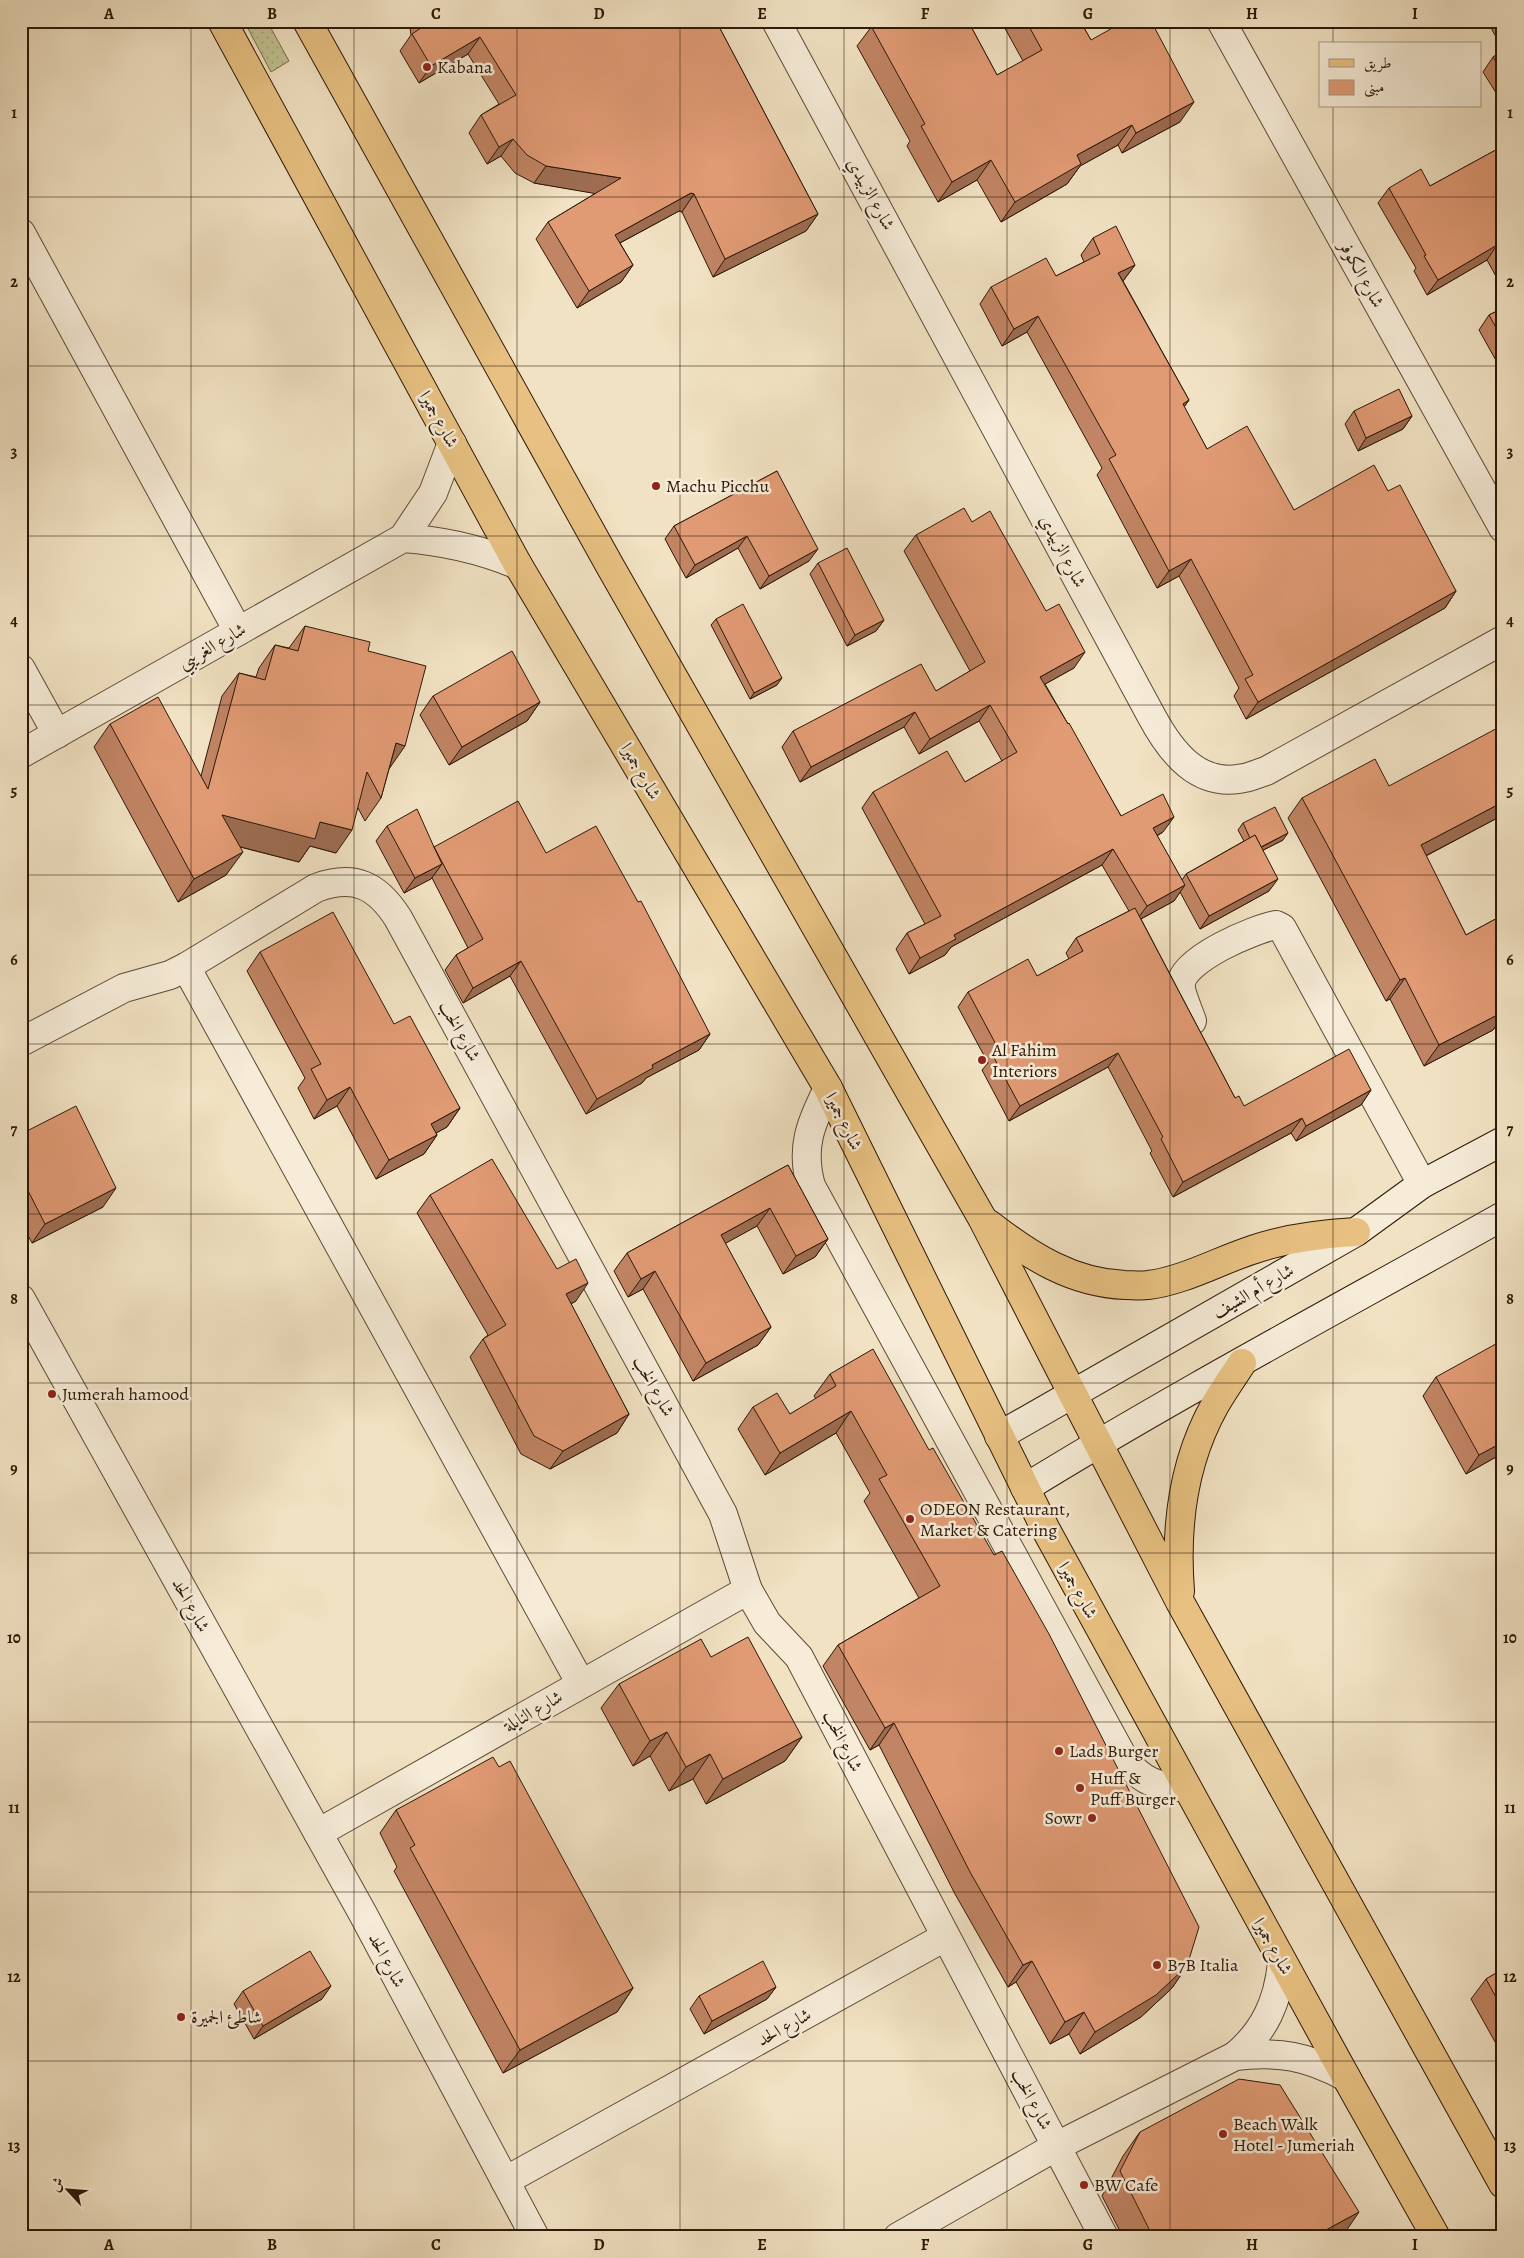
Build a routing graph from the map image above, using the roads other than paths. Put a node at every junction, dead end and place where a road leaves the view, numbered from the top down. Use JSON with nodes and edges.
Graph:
{"nodes":[{"id":1,"x":222,"y":21,"type":"edge"},
{"id":2,"x":307,"y":21,"type":"edge"},
{"id":3,"x":776,"y":21,"type":"edge"},
{"id":4,"x":1221,"y":21,"type":"edge"},
{"id":5,"x":21,"y":233,"type":"edge"},
{"id":6,"x":452,"y":443,"type":"junction"},
{"id":7,"x":1503,"y":528,"type":"edge"},
{"id":8,"x":403,"y":538,"type":"junction"},
{"id":9,"x":518,"y":564,"type":"junction"},
{"id":10,"x":238,"y":631,"type":"junction"},
{"id":11,"x":1503,"y":640,"type":"edge"},
{"id":12,"x":21,"y":669,"type":"edge"},
{"id":13,"x":57,"y":734,"type":"junction"},
{"id":14,"x":21,"y":754,"type":"edge"},
{"id":15,"x":186,"y":967,"type":"junction"},
{"id":16,"x":1192,"y":1021,"type":"edge"},
{"id":17,"x":21,"y":1042,"type":"edge"},
{"id":18,"x":828,"y":1088,"type":"junction"},
{"id":19,"x":1503,"y":1141,"type":"edge"},
{"id":20,"x":1422,"y":1184,"type":"junction"},
{"id":21,"x":1503,"y":1216,"type":"edge"},
{"id":22,"x":982,"y":1218,"type":"junction"},
{"id":23,"x":1356,"y":1232,"type":"junction"},
{"id":24,"x":21,"y":1300,"type":"edge"},
{"id":25,"x":1242,"y":1363,"type":"junction"},
{"id":26,"x":1073,"y":1392,"type":"junction"},
{"id":27,"x":999,"y":1436,"type":"junction"},
{"id":28,"x":1099,"y":1443,"type":"junction"},
{"id":29,"x":1025,"y":1488,"type":"junction"},
{"id":30,"x":748,"y":1590,"type":"junction"},
{"id":31,"x":1180,"y":1602,"type":"junction"},
{"id":32,"x":580,"y":1684,"type":"junction"},
{"id":33,"x":1186,"y":1787,"type":"junction"},
{"id":34,"x":318,"y":1833,"type":"junction"},
{"id":35,"x":945,"y":1937,"type":"junction"},
{"id":36,"x":1282,"y":1963,"type":"junction"},
{"id":37,"x":1235,"y":2056,"type":"junction"},
{"id":38,"x":1346,"y":2077,"type":"junction"},
{"id":39,"x":1057,"y":2146,"type":"junction"},
{"id":40,"x":505,"y":2181,"type":"junction"},
{"id":41,"x":1503,"y":2184,"type":"edge"},
{"id":42,"x":535,"y":2237,"type":"edge"},
{"id":43,"x":898,"y":2237,"type":"edge"},
{"id":44,"x":1104,"y":2237,"type":"edge"},
{"id":45,"x":1436,"y":2237,"type":"edge"}],
"edges":[{"from":1,"to":6,"type":"main road","name":"شارع جميرا"},
{"from":2,"to":22,"type":"main road"},
{"from":3,"to":11,"type":"street","name":"شارع الزبيدي"},
{"from":4,"to":7,"type":"street","name":"شارع الكوفر"},
{"from":5,"to":10,"type":"street"},
{"from":6,"to":8,"type":"street","name":"شارع الغريبي"},
{"from":6,"to":9,"type":"main road","name":"شارع جميرا"},
{"from":8,"to":9,"type":"street"},
{"from":8,"to":10,"type":"street","name":"شارع الغريبي"},
{"from":9,"to":18,"type":"main road","name":"شارع جميرا"},
{"from":10,"to":13,"type":"street","name":"شارع الغريبي"},
{"from":12,"to":13,"type":"street"},
{"from":13,"to":14,"type":"street","name":"شارع الغريبي"},
{"from":15,"to":17,"type":"street","name":"شارع الخب"},
{"from":15,"to":30,"type":"street","name":"شارع الخب"},
{"from":15,"to":32,"type":"street"},
{"from":16,"to":20,"type":"street"},
{"from":18,"to":27,"type":"main road","name":"شارع جميرا"},
{"from":18,"to":33,"type":"street"},
{"from":19,"to":20,"type":"street","name":"شارع أم الشيف"},
{"from":20,"to":23,"type":"street","name":"شارع أم الشيف"},
{"from":21,"to":25,"type":"street"},
{"from":22,"to":23,"type":"main road"},
{"from":22,"to":26,"type":"main road"},
{"from":23,"to":26,"type":"street","name":"شارع أم الشيف"},
{"from":24,"to":34,"type":"street","name":"شارع الحد"},
{"from":25,"to":28,"type":"street"},
{"from":25,"to":31,"type":"main road"},
{"from":26,"to":27,"type":"street","name":"شارع أم الشيف"},
{"from":26,"to":28,"type":"main road"},
{"from":27,"to":29,"type":"main road","name":"شارع جميرا"},
{"from":28,"to":29,"type":"street"},
{"from":28,"to":31,"type":"main road"},
{"from":29,"to":33,"type":"main road","name":"شارع جميرا"},
{"from":30,"to":32,"type":"street","name":"شارع النايلة"},
{"from":30,"to":35,"type":"street","name":"شارع الخب"},
{"from":31,"to":41,"type":"main road"},
{"from":32,"to":34,"type":"street","name":"شارع النايلة"},
{"from":33,"to":36,"type":"main road","name":"شارع جميرا"},
{"from":34,"to":40,"type":"street","name":"شارع الحد"},
{"from":35,"to":39,"type":"street","name":"شارع الخب"},
{"from":35,"to":40,"type":"street","name":"شارع الحد"},
{"from":36,"to":37,"type":"street"},
{"from":36,"to":38,"type":"main road","name":"شارع جميرا"},
{"from":37,"to":38,"type":"street"},
{"from":37,"to":39,"type":"street"},
{"from":38,"to":45,"type":"main road","name":"شارع جميرا"},
{"from":39,"to":43,"type":"street"},
{"from":39,"to":44,"type":"street","name":"شارع الخب"},
{"from":40,"to":42,"type":"street"}]}
